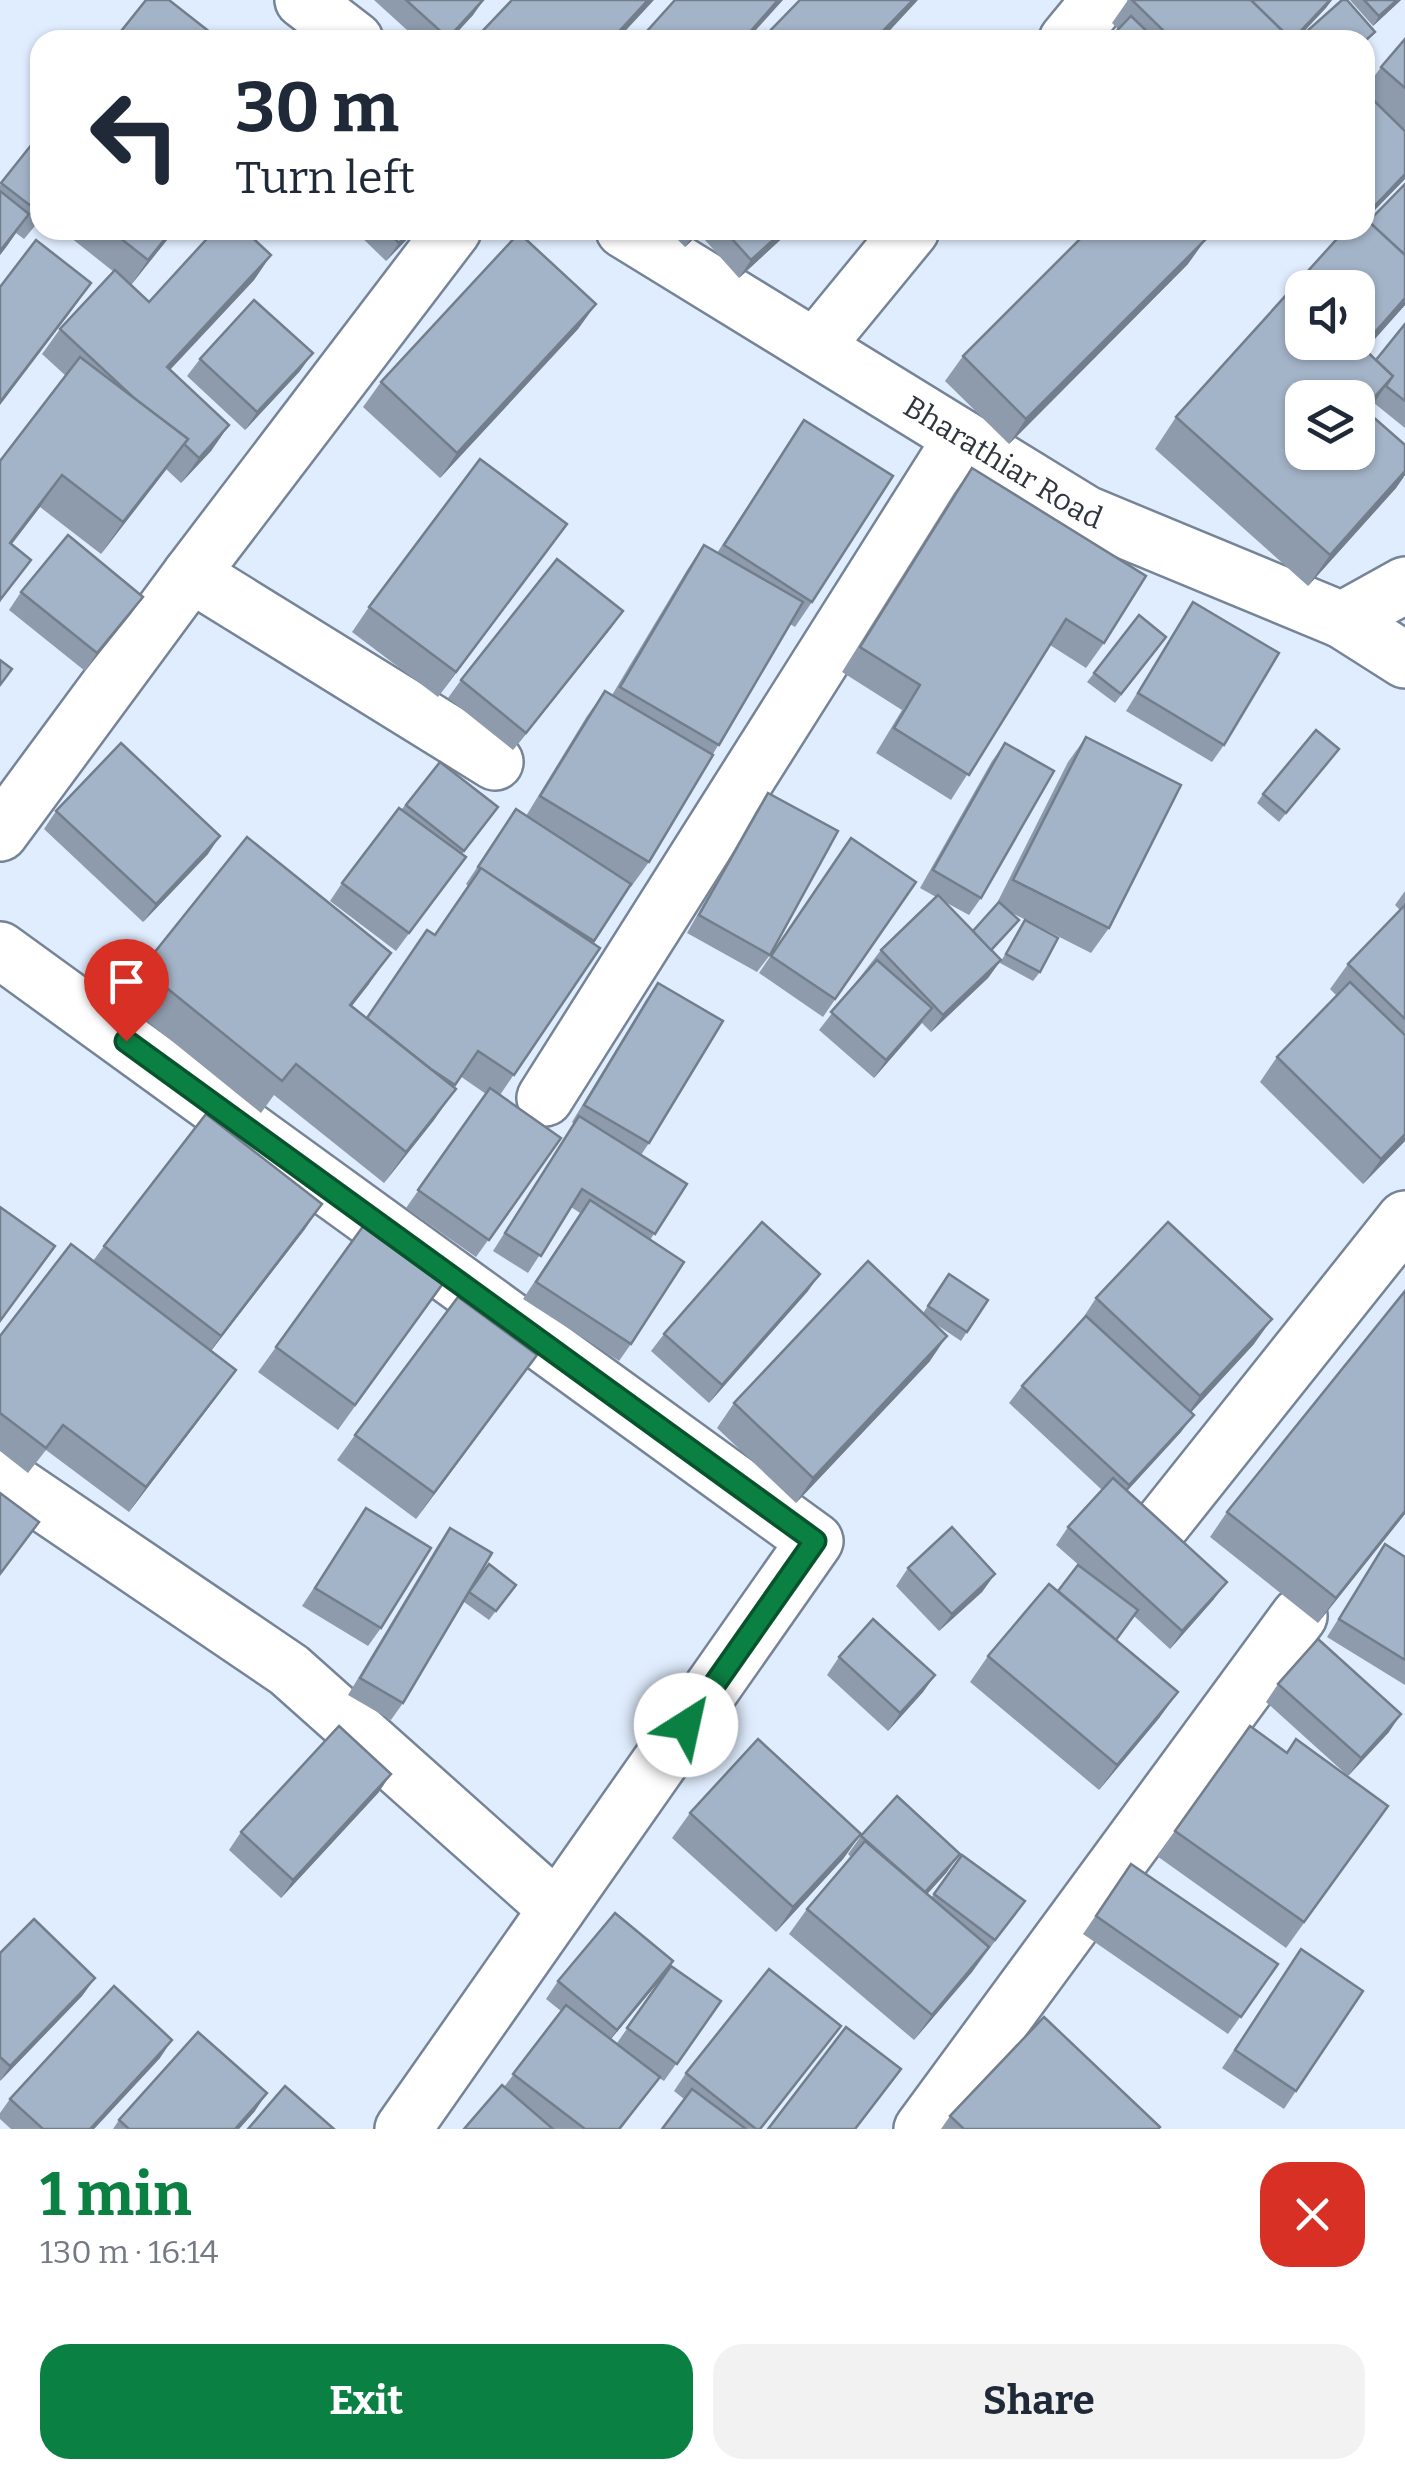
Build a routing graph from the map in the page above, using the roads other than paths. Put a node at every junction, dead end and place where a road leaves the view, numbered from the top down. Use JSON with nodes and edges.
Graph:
{"nodes":[{"id":1,"x":303,"y":0,"type":"edge"},
{"id":2,"x":1100,"y":0,"type":"edge"},
{"id":3,"x":341,"y":30,"type":"edge"},
{"id":4,"x":1076,"y":30,"type":"edge"},
{"id":5,"x":445,"y":240,"type":"edge"},
{"id":6,"x":640,"y":240,"type":"edge"},
{"id":7,"x":903,"y":240,"type":"edge"},
{"id":8,"x":814,"y":347,"type":"junction"},
{"id":9,"x":962,"y":438,"type":"junction"},
{"id":10,"x":191,"y":574,"type":"junction"},
{"id":11,"x":1405,"y":586,"type":"edge"},
{"id":12,"x":1342,"y":620,"type":"junction"},
{"id":13,"x":1405,"y":660,"type":"edge"},
{"id":14,"x":494,"y":762,"type":"dead end"},
{"id":15,"x":1,"y":831,"type":"edge"},
{"id":16,"x":0,"y":950,"type":"edge"},
{"id":17,"x":545,"y":1098,"type":"dead end"},
{"id":18,"x":1400,"y":1235,"type":"edge"},
{"id":19,"x":0,"y":1474,"type":"edge"},
{"id":20,"x":1158,"y":1529,"type":"edge"},
{"id":21,"x":1299,"y":1616,"type":"dead end"},
{"id":22,"x":557,"y":1910,"type":"junction"},
{"id":23,"x":404,"y":2129,"type":"edge"},
{"id":24,"x":922,"y":2129,"type":"edge"}],
"edges":[{"from":1,"to":3,"type":"street"},
{"from":2,"to":4,"type":"street"},
{"from":5,"to":10,"type":"street"},
{"from":6,"to":8,"type":"street","name":"Bharathiar Road"},
{"from":7,"to":8,"type":"street"},
{"from":8,"to":9,"type":"street","name":"Bharathiar Road"},
{"from":9,"to":12,"type":"street","name":"Bharathiar Road"},
{"from":9,"to":17,"type":"street"},
{"from":10,"to":14,"type":"street"},
{"from":10,"to":15,"type":"street"},
{"from":11,"to":12,"type":"street"},
{"from":12,"to":13,"type":"street","name":"Bharathiar Road"},
{"from":16,"to":22,"type":"street"},
{"from":18,"to":20,"type":"street"},
{"from":19,"to":22,"type":"street"},
{"from":21,"to":24,"type":"street"},
{"from":22,"to":23,"type":"street"}]}
